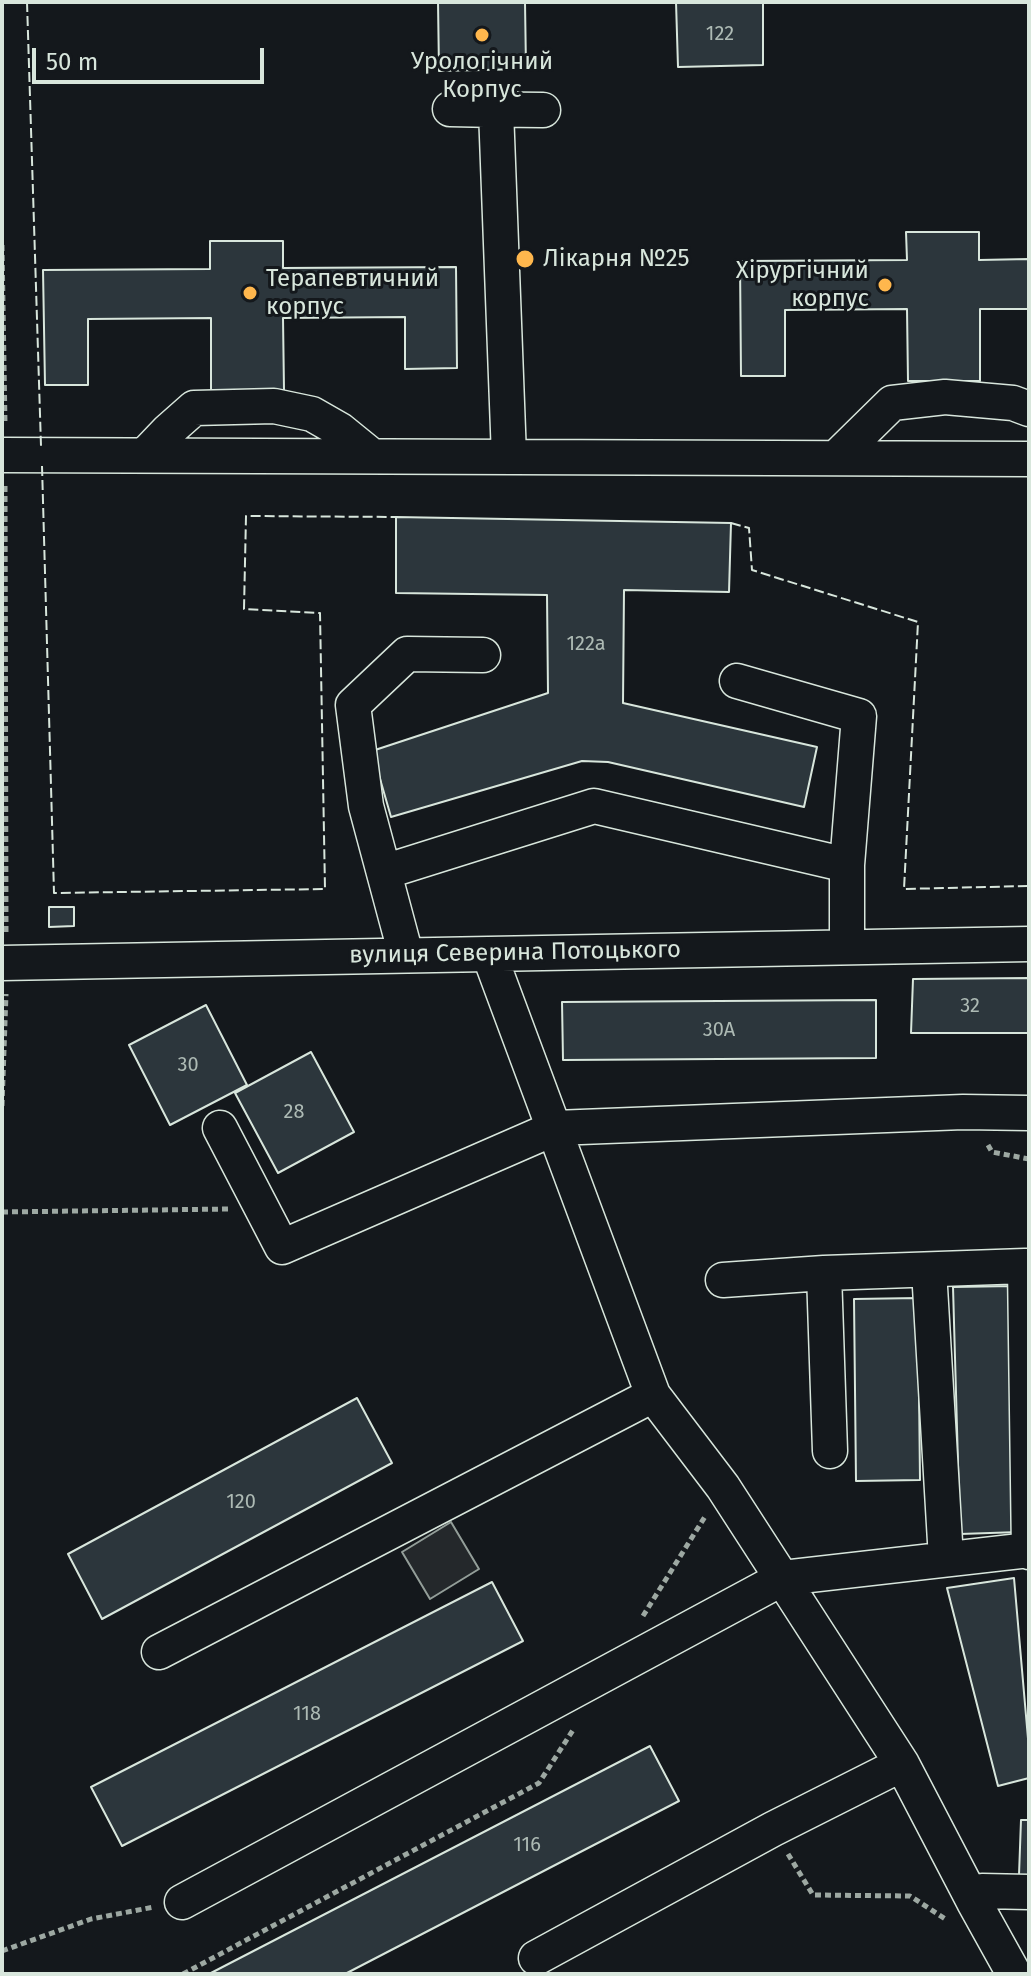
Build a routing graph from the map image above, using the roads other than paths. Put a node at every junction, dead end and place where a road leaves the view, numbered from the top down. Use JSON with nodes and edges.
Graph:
{"nodes":[{"id":1,"x":543,"y":110,"type":"dead end"},
{"id":2,"x":1029,"y":409,"type":"edge"},
{"id":3,"x":146,"y":454,"type":"junction"},
{"id":4,"x":4,"y":455,"type":"edge"},
{"id":5,"x":372,"y":456,"type":"junction"},
{"id":6,"x":509,"y":457,"type":"junction"},
{"id":7,"x":836,"y":458,"type":"junction"},
{"id":8,"x":1029,"y":459,"type":"edge"},
{"id":9,"x":483,"y":655,"type":"dead end"},
{"id":10,"x":737,"y":681,"type":"dead end"},
{"id":11,"x":847,"y":865,"type":"junction"},
{"id":12,"x":384,"y":872,"type":"junction"},
{"id":13,"x":1029,"y":944,"type":"edge"},
{"id":14,"x":847,"y":947,"type":"junction"},
{"id":15,"x":489,"y":954,"type":"junction"},
{"id":16,"x":406,"y":955,"type":"junction"},
{"id":17,"x":4,"y":963,"type":"edge"},
{"id":18,"x":1029,"y":1113,"type":"edge"},
{"id":19,"x":220,"y":1128,"type":"dead end"},
{"id":20,"x":555,"y":1128,"type":"junction"},
{"id":21,"x":1027,"y":1266,"type":"edge"},
{"id":22,"x":929,"y":1270,"type":"junction"},
{"id":23,"x":824,"y":1273,"type":"junction"},
{"id":24,"x":723,"y":1280,"type":"dead end"},
{"id":25,"x":653,"y":1395,"type":"junction"},
{"id":26,"x":830,"y":1451,"type":"dead end"},
{"id":27,"x":1029,"y":1551,"type":"edge"},
{"id":28,"x":946,"y":1559,"type":"junction"},
{"id":29,"x":783,"y":1578,"type":"junction"},
{"id":30,"x":159,"y":1652,"type":"dead end"},
{"id":31,"x":902,"y":1764,"type":"junction"},
{"id":32,"x":1029,"y":1892,"type":"edge"},
{"id":33,"x":182,"y":1902,"type":"road end"},
{"id":34,"x":965,"y":1914,"type":"junction"},
{"id":35,"x":536,"y":1958,"type":"dead end"},
{"id":36,"x":1014,"y":1974,"type":"edge"}],
"edges":[{"from":1,"to":6,"type":"street"},
{"from":2,"to":7,"type":"street"},
{"from":3,"to":4,"type":"street"},
{"from":3,"to":5,"type":"street"},
{"from":3,"to":5,"type":"street"},
{"from":5,"to":6,"type":"street"},
{"from":6,"to":7,"type":"street"},
{"from":7,"to":8,"type":"street"},
{"from":9,"to":12,"type":"street"},
{"from":10,"to":11,"type":"street"},
{"from":11,"to":12,"type":"street"},
{"from":11,"to":14,"type":"street"},
{"from":12,"to":16,"type":"street"},
{"from":13,"to":14,"type":"street","name":"вулиця Северина Потоцького"},
{"from":14,"to":15,"type":"street","name":"вулиця Северина Потоцького"},
{"from":15,"to":16,"type":"street","name":"вулиця Северина Потоцького"},
{"from":15,"to":20,"type":"street"},
{"from":16,"to":17,"type":"street","name":"вулиця Северина Потоцького"},
{"from":18,"to":20,"type":"street"},
{"from":19,"to":20,"type":"street"},
{"from":20,"to":25,"type":"street"},
{"from":21,"to":22,"type":"street"},
{"from":21,"to":27,"type":"street"},
{"from":22,"to":23,"type":"street"},
{"from":22,"to":28,"type":"street"},
{"from":23,"to":24,"type":"street"},
{"from":23,"to":26,"type":"street"},
{"from":25,"to":29,"type":"street"},
{"from":25,"to":30,"type":"street"},
{"from":27,"to":28,"type":"street"},
{"from":28,"to":29,"type":"street"},
{"from":29,"to":31,"type":"street"},
{"from":29,"to":33,"type":"street"},
{"from":31,"to":34,"type":"street"},
{"from":31,"to":35,"type":"street"},
{"from":32,"to":34,"type":"street"},
{"from":34,"to":36,"type":"street"}]}
